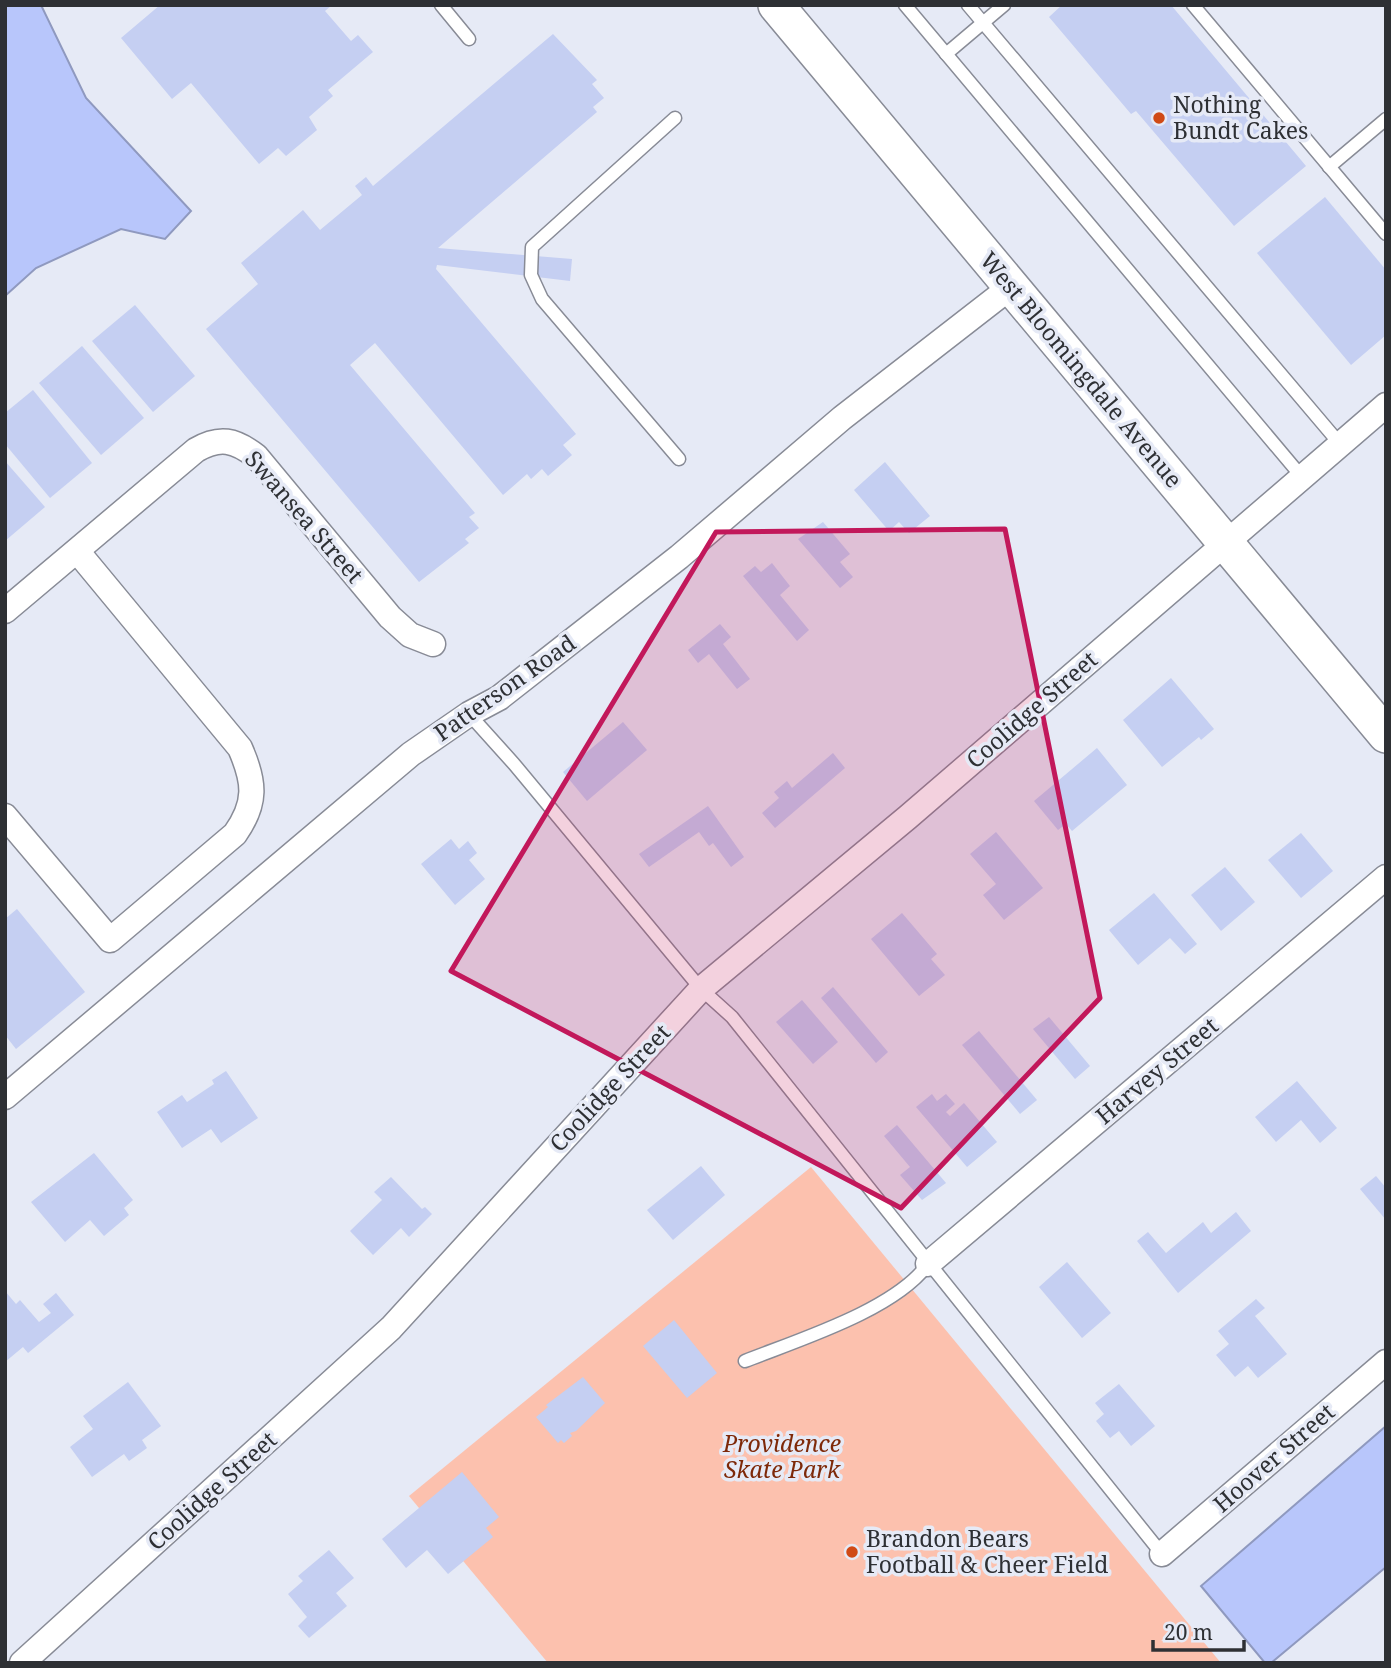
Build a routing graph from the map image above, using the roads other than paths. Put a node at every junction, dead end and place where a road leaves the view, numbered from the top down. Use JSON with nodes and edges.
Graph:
{"nodes":[{"id":1,"x":441,"y":5,"type":"edge"},
{"id":2,"x":776,"y":5,"type":"edge"},
{"id":3,"x":905,"y":5,"type":"edge"},
{"id":4,"x":968,"y":5,"type":"edge"},
{"id":5,"x":1004,"y":5,"type":"edge"},
{"id":6,"x":1193,"y":5,"type":"edge"},
{"id":7,"x":983,"y":23,"type":"junction"},
{"id":8,"x":469,"y":39,"type":"dead end"},
{"id":9,"x":946,"y":54,"type":"junction"},
{"id":10,"x":675,"y":118,"type":"dead end"},
{"id":11,"x":1386,"y":119,"type":"edge"},
{"id":12,"x":1329,"y":167,"type":"junction"},
{"id":13,"x":1386,"y":234,"type":"edge"},
{"id":14,"x":1012,"y":286,"type":"junction"},
{"id":15,"x":1386,"y":405,"type":"edge"},
{"id":16,"x":1340,"y":444,"type":"junction"},
{"id":17,"x":679,"y":459,"type":"dead end"},
{"id":18,"x":1302,"y":477,"type":"junction"},
{"id":19,"x":1226,"y":543,"type":"junction"},
{"id":20,"x":76,"y":551,"type":"junction"},
{"id":21,"x":5,"y":611,"type":"edge"},
{"id":22,"x":433,"y":644,"type":"dead end"},
{"id":23,"x":469,"y":714,"type":"junction"},
{"id":24,"x":1386,"y":736,"type":"edge"},
{"id":25,"x":5,"y":817,"type":"edge"},
{"id":26,"x":1386,"y":877,"type":"edge"},
{"id":27,"x":701,"y":989,"type":"junction"},
{"id":28,"x":5,"y":1097,"type":"edge"},
{"id":29,"x":928,"y":1264,"type":"junction"},
{"id":30,"x":746,"y":1361,"type":"dead end"},
{"id":31,"x":1386,"y":1362,"type":"edge"},
{"id":32,"x":1163,"y":1553,"type":"joint"},
{"id":33,"x":22,"y":1663,"type":"edge"}],
"edges":[{"from":1,"to":8,"type":"lane"},
{"from":2,"to":14,"type":"main road","name":"West Bloomingdale Avenue"},
{"from":3,"to":9,"type":"lane"},
{"from":4,"to":7,"type":"lane"},
{"from":5,"to":7,"type":"lane"},
{"from":6,"to":12,"type":"lane"},
{"from":7,"to":9,"type":"lane"},
{"from":7,"to":16,"type":"lane"},
{"from":9,"to":18,"type":"lane"},
{"from":10,"to":17,"type":"lane"},
{"from":11,"to":12,"type":"lane"},
{"from":12,"to":13,"type":"lane"},
{"from":14,"to":19,"type":"main road","name":"West Bloomingdale Avenue"},
{"from":14,"to":23,"type":"street","name":"Patterson Road"},
{"from":15,"to":16,"type":"street","name":"Coolidge Street"},
{"from":16,"to":18,"type":"street","name":"Coolidge Street"},
{"from":18,"to":19,"type":"street","name":"Coolidge Street"},
{"from":19,"to":24,"type":"main road","name":"West Bloomingdale Avenue"},
{"from":19,"to":27,"type":"street","name":"Coolidge Street"},
{"from":20,"to":21,"type":"street","name":"Swansea Street"},
{"from":20,"to":22,"type":"street","name":"Swansea Street"},
{"from":20,"to":25,"type":"street"},
{"from":23,"to":27,"type":"lane"},
{"from":23,"to":28,"type":"street","name":"Patterson Road"},
{"from":26,"to":29,"type":"street","name":"Harvey Street"},
{"from":27,"to":29,"type":"lane"},
{"from":27,"to":33,"type":"street","name":"Coolidge Street"},
{"from":29,"to":30,"type":"lane"},
{"from":29,"to":32,"type":"lane"},
{"from":31,"to":32,"type":"street","name":"Hoover Street"}]}
